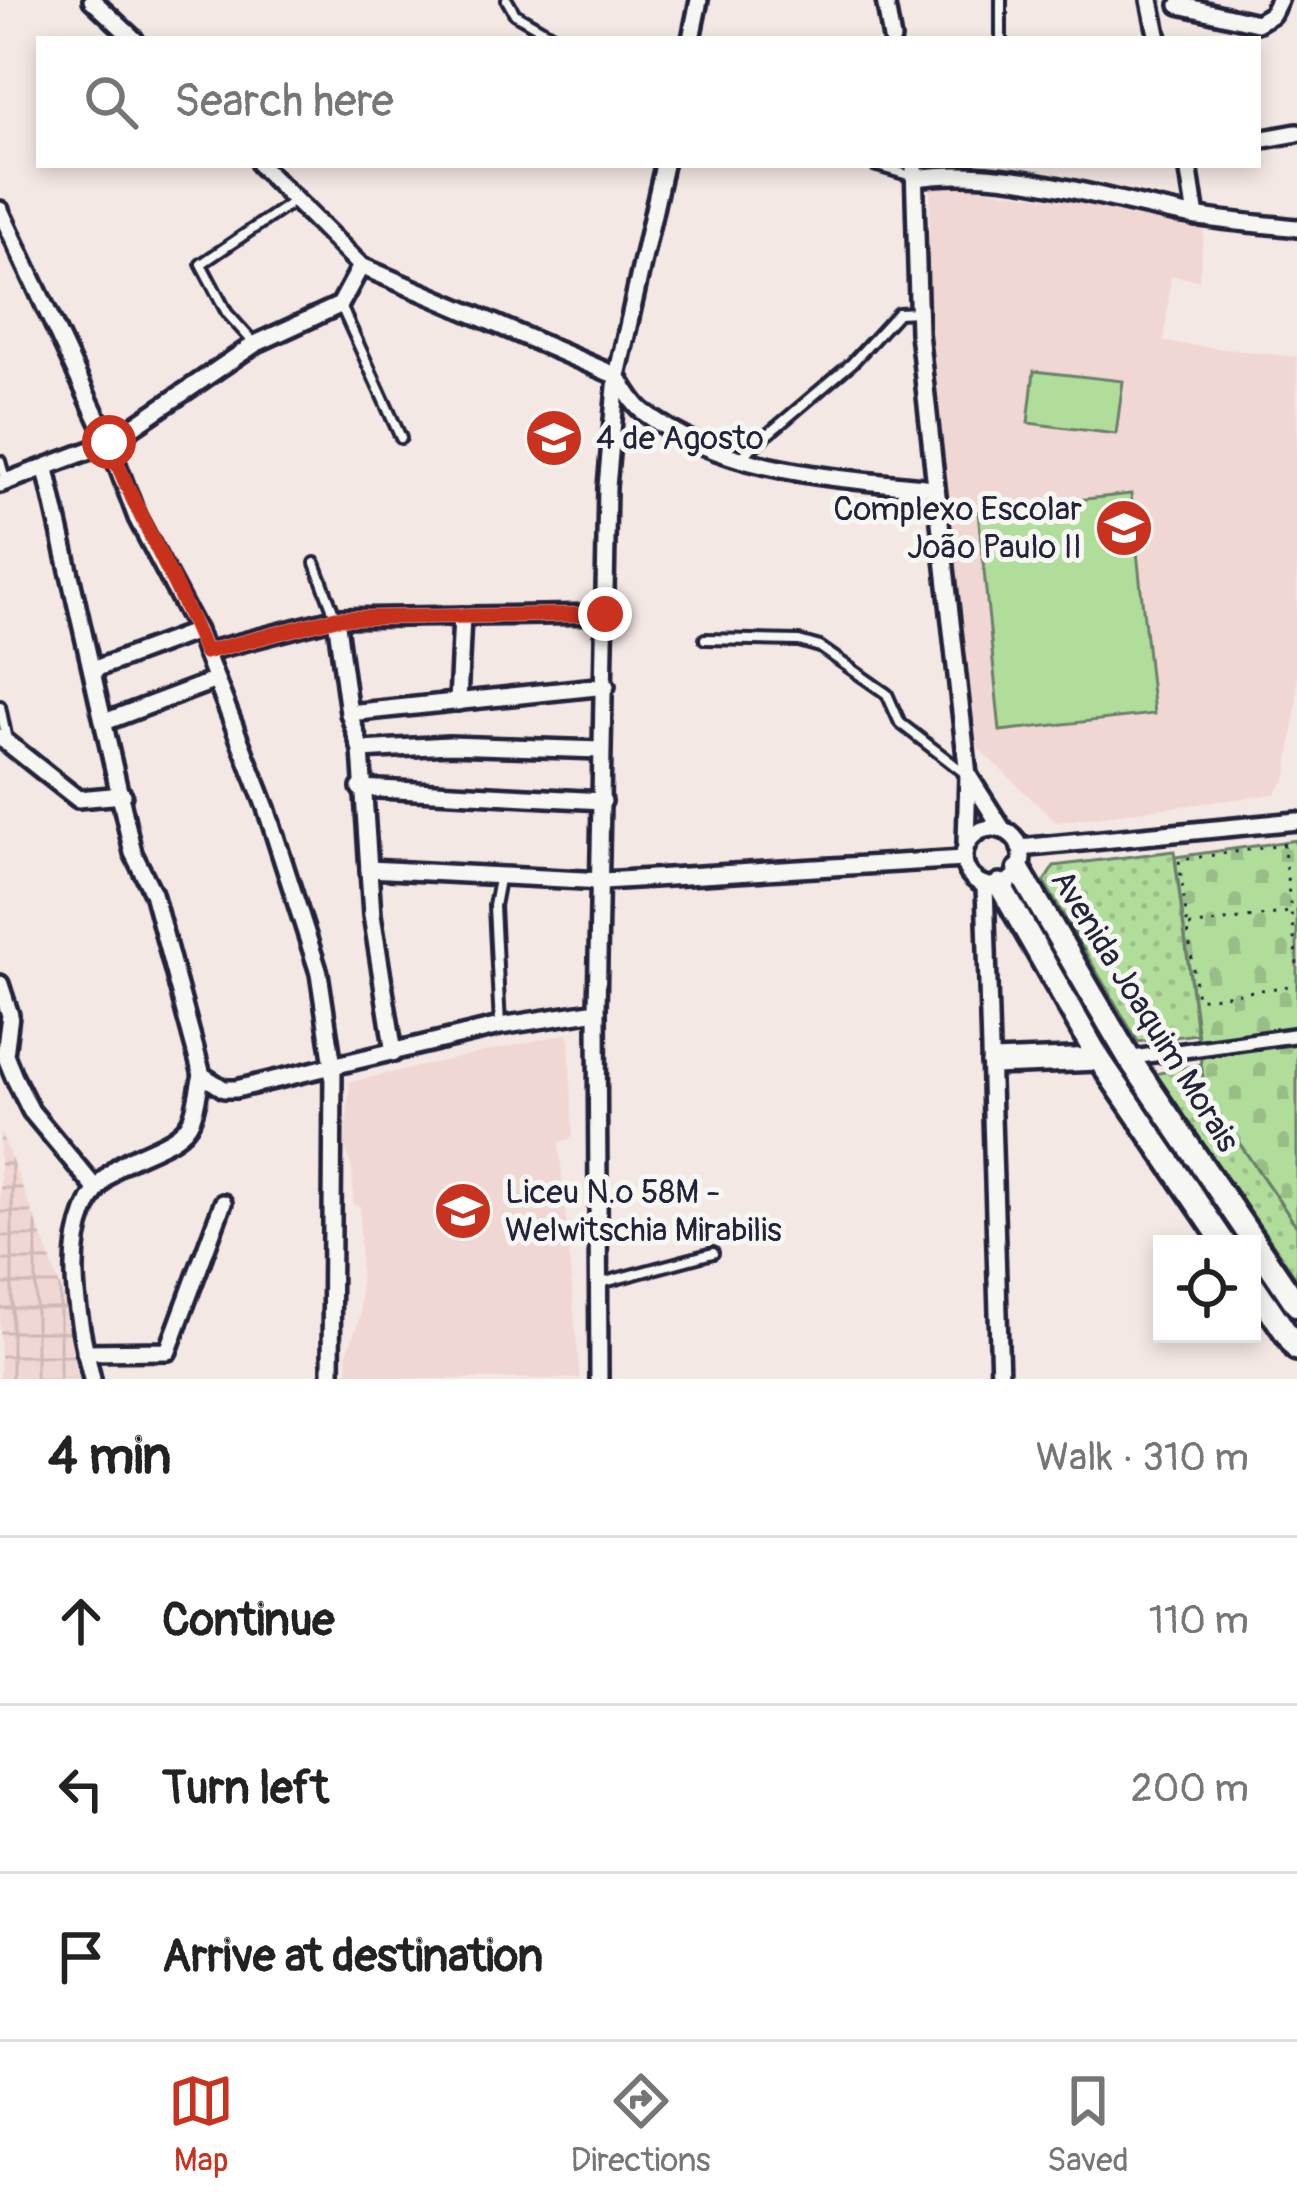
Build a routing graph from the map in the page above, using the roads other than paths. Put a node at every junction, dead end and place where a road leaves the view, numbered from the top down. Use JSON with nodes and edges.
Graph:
{"nodes":[{"id":1,"x":92,"y":0,"type":"edge"},
{"id":2,"x":507,"y":0,"type":"edge"},
{"id":3,"x":699,"y":0,"type":"edge"},
{"id":4,"x":885,"y":0,"type":"edge"},
{"id":5,"x":1001,"y":0,"type":"edge"},
{"id":6,"x":1279,"y":0,"type":"edge"},
{"id":7,"x":1149,"y":2,"type":"edge"},
{"id":8,"x":1181,"y":3,"type":"edge"},
{"id":9,"x":1256,"y":31,"type":"edge"},
{"id":10,"x":131,"y":36,"type":"edge"},
{"id":11,"x":553,"y":36,"type":"edge"},
{"id":12,"x":692,"y":36,"type":"edge"},
{"id":13,"x":891,"y":36,"type":"edge"},
{"id":14,"x":1001,"y":36,"type":"edge"},
{"id":15,"x":1157,"y":36,"type":"edge"},
{"id":16,"x":1297,"y":134,"type":"edge"},
{"id":17,"x":1261,"y":140,"type":"edge"},
{"id":18,"x":263,"y":168,"type":"edge"},
{"id":19,"x":663,"y":168,"type":"edge"},
{"id":20,"x":1188,"y":168,"type":"edge"},
{"id":21,"x":942,"y":170,"type":"edge"},
{"id":22,"x":915,"y":171,"type":"edge"},
{"id":23,"x":294,"y":201,"type":"junction"},
{"id":24,"x":0,"y":210,"type":"edge"},
{"id":25,"x":1196,"y":217,"type":"junction"},
{"id":26,"x":1297,"y":228,"type":"edge"},
{"id":27,"x":362,"y":266,"type":"junction"},
{"id":28,"x":340,"y":305,"type":"junction"},
{"id":29,"x":920,"y":313,"type":"junction"},
{"id":30,"x":255,"y":344,"type":"junction"},
{"id":31,"x":616,"y":376,"type":"junction"},
{"id":32,"x":401,"y":438,"type":"dead end"},
{"id":33,"x":109,"y":442,"type":"junction"},
{"id":34,"x":741,"y":457,"type":"junction"},
{"id":35,"x":0,"y":461,"type":"edge"},
{"id":36,"x":46,"y":469,"type":"junction"},
{"id":37,"x":3,"y":483,"type":"edge"},
{"id":38,"x":933,"y":488,"type":"junction"},
{"id":39,"x":315,"y":562,"type":"dead end"},
{"id":40,"x":605,"y":614,"type":"junction"},
{"id":41,"x":462,"y":616,"type":"junction"},
{"id":42,"x":336,"y":618,"type":"junction"},
{"id":43,"x":196,"y":631,"type":"junction"},
{"id":44,"x":705,"y":639,"type":"dead end"},
{"id":45,"x":205,"y":652,"type":"junction"},
{"id":46,"x":92,"y":670,"type":"junction"},
{"id":47,"x":215,"y":680,"type":"junction"},
{"id":48,"x":606,"y":686,"type":"junction"},
{"id":49,"x":458,"y":703,"type":"junction"},
{"id":50,"x":0,"y":706,"type":"edge"},
{"id":51,"x":349,"y":713,"type":"junction"},
{"id":52,"x":107,"y":721,"type":"junction"},
{"id":53,"x":4,"y":739,"type":"edge"},
{"id":54,"x":361,"y":750,"type":"junction"},
{"id":55,"x":601,"y":750,"type":"junction"},
{"id":56,"x":968,"y":775,"type":"junction"},
{"id":57,"x":360,"y":788,"type":"junction"},
{"id":58,"x":123,"y":795,"type":"junction"},
{"id":59,"x":603,"y":801,"type":"junction"},
{"id":60,"x":1297,"y":821,"type":"edge"},
{"id":61,"x":1003,"y":830,"type":"junction"},
{"id":62,"x":965,"y":854,"type":"junction"},
{"id":63,"x":1019,"y":859,"type":"junction"},
{"id":64,"x":368,"y":869,"type":"junction"},
{"id":65,"x":500,"y":872,"type":"junction"},
{"id":66,"x":603,"y":881,"type":"junction"},
{"id":67,"x":993,"y":885,"type":"junction"},
{"id":68,"x":0,"y":984,"type":"edge"},
{"id":69,"x":597,"y":1011,"type":"junction"},
{"id":70,"x":500,"y":1026,"type":"junction"},
{"id":71,"x":1297,"y":1035,"type":"edge"},
{"id":72,"x":394,"y":1052,"type":"junction"},
{"id":73,"x":1129,"y":1058,"type":"junction"},
{"id":74,"x":1099,"y":1059,"type":"junction"},
{"id":75,"x":993,"y":1063,"type":"junction"},
{"id":76,"x":333,"y":1066,"type":"junction"},
{"id":77,"x":202,"y":1075,"type":"junction"},
{"id":78,"x":96,"y":1189,"type":"junction"},
{"id":79,"x":223,"y":1203,"type":"dead end"},
{"id":80,"x":1219,"y":1235,"type":"edge"},
{"id":81,"x":713,"y":1252,"type":"dead end"},
{"id":82,"x":599,"y":1284,"type":"junction"},
{"id":83,"x":1261,"y":1296,"type":"edge"},
{"id":84,"x":1297,"y":1305,"type":"edge"},
{"id":85,"x":1297,"y":1349,"type":"edge"},
{"id":86,"x":85,"y":1352,"type":"junction"},
{"id":87,"x":92,"y":1379,"type":"edge"},
{"id":88,"x":331,"y":1379,"type":"edge"},
{"id":89,"x":599,"y":1379,"type":"edge"},
{"id":90,"x":1000,"y":1379,"type":"edge"}],
"edges":[{"from":1,"to":10,"type":"street"},
{"from":2,"to":11,"type":"lane"},
{"from":3,"to":12,"type":"street"},
{"from":4,"to":13,"type":"street"},
{"from":5,"to":14,"type":"lane"},
{"from":6,"to":9,"type":"street"},
{"from":7,"to":8,"type":"street"},
{"from":7,"to":15,"type":"street"},
{"from":8,"to":9,"type":"street"},
{"from":16,"to":17,"type":"street"},
{"from":18,"to":23,"type":"street"},
{"from":19,"to":31,"type":"street"},
{"from":20,"to":25,"type":"street"},
{"from":21,"to":22,"type":"street"},
{"from":21,"to":25,"type":"street"},
{"from":22,"to":29,"type":"street"},
{"from":23,"to":27,"type":"street"},
{"from":23,"to":30,"type":"lane"},
{"from":24,"to":33,"type":"street"},
{"from":25,"to":26,"type":"street"},
{"from":27,"to":28,"type":"street"},
{"from":27,"to":31,"type":"street"},
{"from":28,"to":30,"type":"street"},
{"from":28,"to":32,"type":"lane"},
{"from":29,"to":34,"type":"lane"},
{"from":29,"to":38,"type":"street"},
{"from":30,"to":33,"type":"street"},
{"from":31,"to":34,"type":"street"},
{"from":31,"to":40,"type":"street"},
{"from":33,"to":36,"type":"street"},
{"from":33,"to":43,"type":"street"},
{"from":34,"to":38,"type":"street"},
{"from":35,"to":37,"type":"lane"},
{"from":36,"to":37,"type":"street"},
{"from":36,"to":46,"type":"street"},
{"from":38,"to":56,"type":"street"},
{"from":39,"to":42,"type":"lane"},
{"from":40,"to":41,"type":"street"},
{"from":40,"to":48,"type":"street"},
{"from":41,"to":42,"type":"street"},
{"from":41,"to":49,"type":"street"},
{"from":42,"to":45,"type":"street"},
{"from":42,"to":51,"type":"street"},
{"from":43,"to":45,"type":"street"},
{"from":43,"to":46,"type":"street"},
{"from":44,"to":56,"type":"lane"},
{"from":45,"to":47,"type":"street"},
{"from":46,"to":52,"type":"street"},
{"from":47,"to":52,"type":"street"},
{"from":47,"to":76,"type":"street"},
{"from":48,"to":49,"type":"street"},
{"from":48,"to":55,"type":"street"},
{"from":49,"to":51,"type":"street"},
{"from":50,"to":53,"type":"lane"},
{"from":51,"to":54,"type":"street"},
{"from":52,"to":58,"type":"street"},
{"from":53,"to":58,"type":"street"},
{"from":54,"to":55,"type":"street"},
{"from":54,"to":57,"type":"street"},
{"from":55,"to":59,"type":"street"},
{"from":56,"to":61,"type":"street"},
{"from":56,"to":62,"type":"street"},
{"from":57,"to":59,"type":"street"},
{"from":57,"to":64,"type":"street"},
{"from":58,"to":77,"type":"street"},
{"from":59,"to":66,"type":"street"},
{"from":60,"to":63,"type":"street"},
{"from":61,"to":62,"type":"street"},
{"from":61,"to":63,"type":"street"},
{"from":62,"to":66,"type":"street"},
{"from":62,"to":67,"type":"street"},
{"from":63,"to":67,"type":"street"},
{"from":63,"to":73,"type":"street","name":"Avenida Joaquim Morais"},
{"from":64,"to":65,"type":"street"},
{"from":64,"to":72,"type":"street"},
{"from":65,"to":66,"type":"street"},
{"from":65,"to":70,"type":"lane"},
{"from":66,"to":69,"type":"street"},
{"from":67,"to":74,"type":"street","name":"Avenida Joaquim Morais"},
{"from":67,"to":75,"type":"street"},
{"from":68,"to":78,"type":"street"},
{"from":69,"to":70,"type":"street"},
{"from":69,"to":82,"type":"street"},
{"from":70,"to":72,"type":"street"},
{"from":71,"to":73,"type":"street"},
{"from":72,"to":76,"type":"street"},
{"from":73,"to":84,"type":"street","name":"Avenida Joaquim Morais"},
{"from":74,"to":75,"type":"street"},
{"from":74,"to":80,"type":"street","name":"Avenida Joaquim Morais"},
{"from":75,"to":90,"type":"street"},
{"from":76,"to":77,"type":"street"},
{"from":76,"to":88,"type":"street"},
{"from":77,"to":78,"type":"street"},
{"from":78,"to":86,"type":"street"},
{"from":79,"to":86,"type":"street"},
{"from":81,"to":82,"type":"lane"},
{"from":82,"to":89,"type":"street"},
{"from":83,"to":85,"type":"street"},
{"from":86,"to":87,"type":"street"}]}
